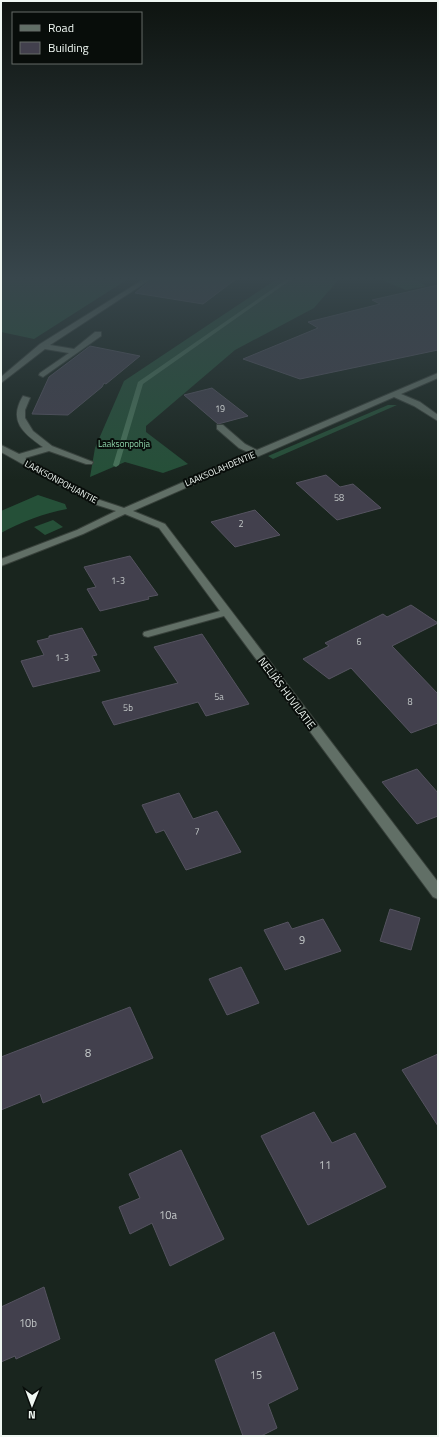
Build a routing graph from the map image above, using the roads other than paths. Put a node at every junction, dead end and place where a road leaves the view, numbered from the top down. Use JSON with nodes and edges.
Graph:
{"nodes":[{"id":1,"x":43,"y":346,"type":"joint"},
{"id":2,"x":83,"y":346,"type":"edge"},
{"id":3,"x":75,"y":352,"type":"junction"},
{"id":4,"x":43,"y":375,"type":"dead end"},
{"id":5,"x":438,"y":375,"type":"edge"},
{"id":6,"x":1,"y":380,"type":"edge"},
{"id":7,"x":394,"y":394,"type":"junction"},
{"id":8,"x":26,"y":398,"type":"dead end"},
{"id":9,"x":438,"y":419,"type":"edge"},
{"id":10,"x":220,"y":427,"type":"dead end"},
{"id":11,"x":1,"y":448,"type":"edge"},
{"id":12,"x":50,"y":448,"type":"junction"},
{"id":13,"x":257,"y":454,"type":"junction"},
{"id":14,"x":16,"y":458,"type":"junction"},
{"id":15,"x":89,"y":462,"type":"dead end"},
{"id":16,"x":123,"y":511,"type":"junction"},
{"id":17,"x":1,"y":563,"type":"edge"},
{"id":18,"x":227,"y":612,"type":"junction"},
{"id":19,"x":148,"y":634,"type":"dead end"},
{"id":20,"x":438,"y":893,"type":"edge"}],
"edges":[{"from":1,"to":3,"type":"street"},
{"from":1,"to":6,"type":"street"},
{"from":2,"to":3,"type":"street"},
{"from":3,"to":4,"type":"street"},
{"from":5,"to":7,"type":"street","name":"LAAKSOLAHDENTIE"},
{"from":7,"to":9,"type":"street"},
{"from":7,"to":13,"type":"street","name":"LAAKSOLAHDENTIE"},
{"from":8,"to":12,"type":"street"},
{"from":10,"to":13,"type":"street"},
{"from":11,"to":14,"type":"street","name":"LAAKSONPOHJANTIE"},
{"from":12,"to":14,"type":"street"},
{"from":12,"to":15,"type":"street"},
{"from":13,"to":16,"type":"street","name":"LAAKSOLAHDENTIE"},
{"from":14,"to":16,"type":"street","name":"LAAKSONPOHJANTIE"},
{"from":16,"to":17,"type":"street","name":"LAAKSOLAHDENTIE"},
{"from":16,"to":18,"type":"street","name":"NELJÄS HUVILATIE"},
{"from":18,"to":19,"type":"street"},
{"from":18,"to":20,"type":"street","name":"NELJÄS HUVILATIE"}]}
